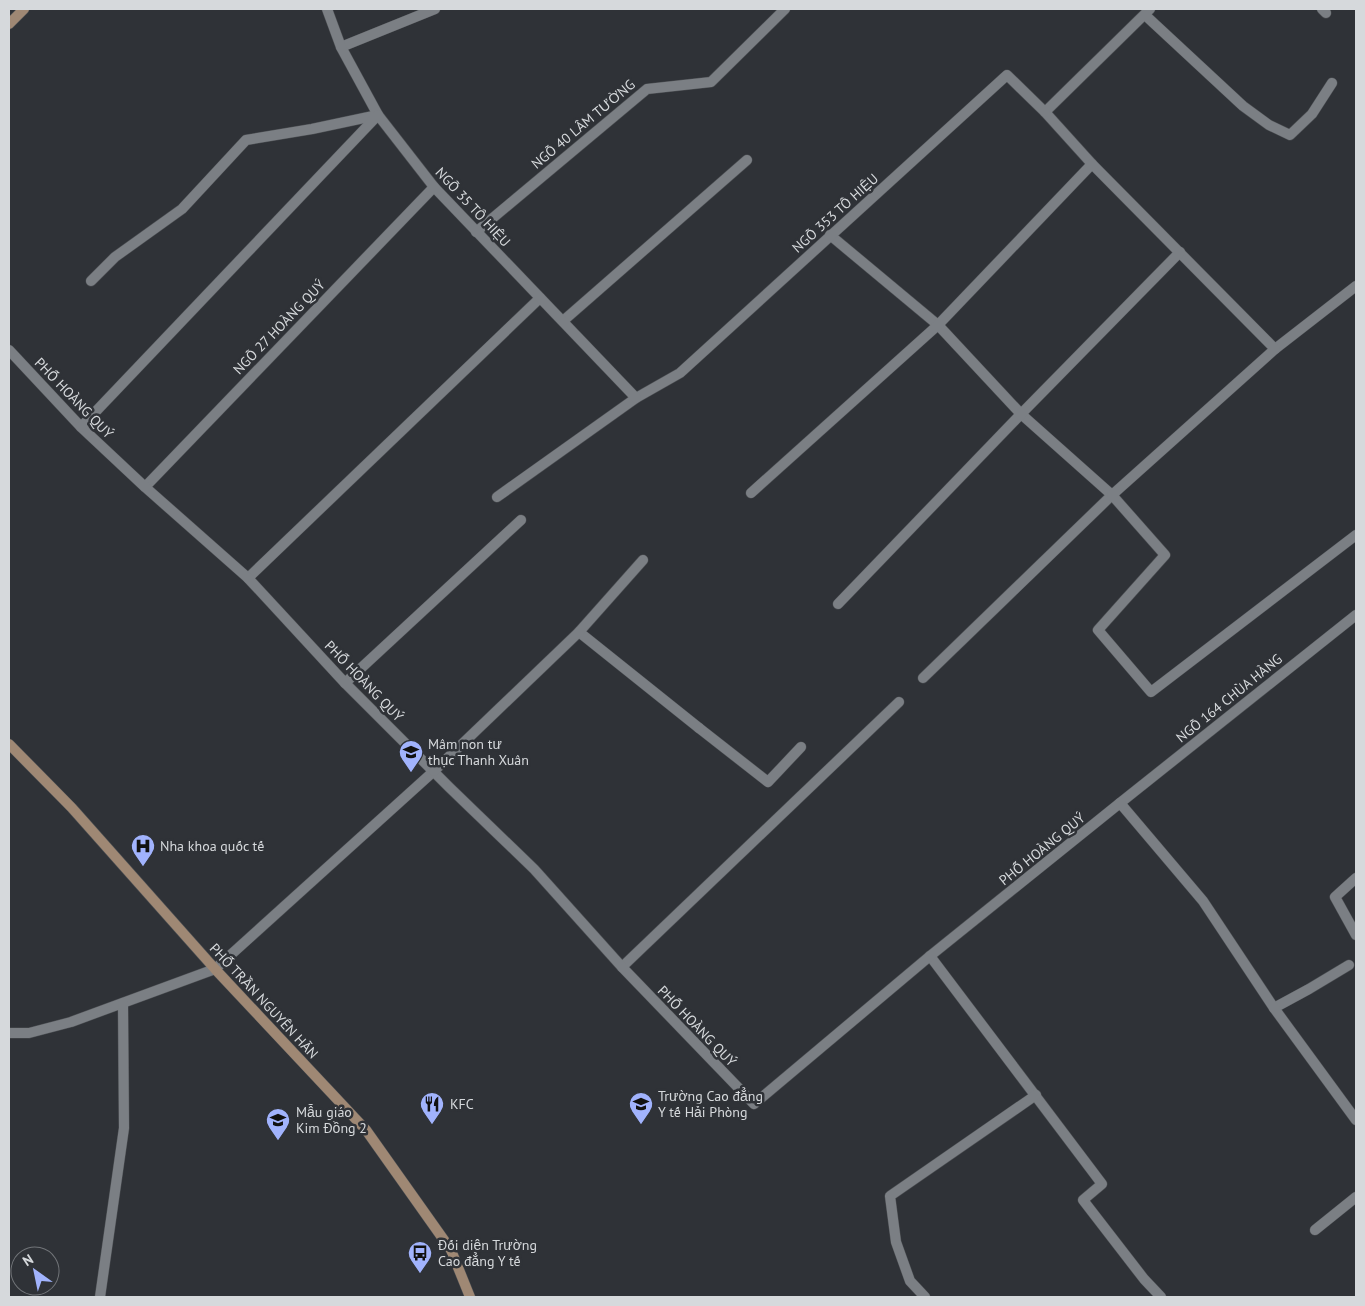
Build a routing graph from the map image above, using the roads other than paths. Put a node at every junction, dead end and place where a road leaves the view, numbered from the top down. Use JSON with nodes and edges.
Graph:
{"nodes":[{"id":1,"x":24,"y":9,"type":"edge"},
{"id":2,"x":327,"y":9,"type":"edge"},
{"id":3,"x":435,"y":9,"type":"edge"},
{"id":4,"x":785,"y":9,"type":"edge"},
{"id":5,"x":1148,"y":12,"type":"edge"},
{"id":6,"x":9,"y":24,"type":"edge"},
{"id":7,"x":341,"y":47,"type":"junction"},
{"id":8,"x":1332,"y":83,"type":"dead end"},
{"id":9,"x":1045,"y":112,"type":"junction"},
{"id":10,"x":378,"y":115,"type":"junction"},
{"id":11,"x":747,"y":160,"type":"dead end"},
{"id":12,"x":1092,"y":164,"type":"junction"},
{"id":13,"x":434,"y":186,"type":"junction"},
{"id":14,"x":476,"y":232,"type":"junction"},
{"id":15,"x":830,"y":236,"type":"junction"},
{"id":16,"x":1180,"y":252,"type":"junction"},
{"id":17,"x":91,"y":281,"type":"dead end"},
{"id":18,"x":1356,"y":286,"type":"edge"},
{"id":19,"x":540,"y":298,"type":"junction"},
{"id":20,"x":563,"y":321,"type":"junction"},
{"id":21,"x":938,"y":325,"type":"junction"},
{"id":22,"x":1275,"y":349,"type":"junction"},
{"id":23,"x":9,"y":350,"type":"edge"},
{"id":24,"x":636,"y":398,"type":"junction"},
{"id":25,"x":1021,"y":414,"type":"junction"},
{"id":26,"x":81,"y":428,"type":"junction"},
{"id":27,"x":145,"y":487,"type":"junction"},
{"id":28,"x":751,"y":494,"type":"dead end"},
{"id":29,"x":1112,"y":495,"type":"junction"},
{"id":30,"x":496,"y":497,"type":"dead end"},
{"id":31,"x":521,"y":520,"type":"dead end"},
{"id":32,"x":1356,"y":535,"type":"edge"},
{"id":33,"x":643,"y":560,"type":"dead end"},
{"id":34,"x":248,"y":578,"type":"junction"},
{"id":35,"x":838,"y":604,"type":"dead end"},
{"id":36,"x":1356,"y":615,"type":"edge"},
{"id":37,"x":579,"y":632,"type":"junction"},
{"id":38,"x":923,"y":678,"type":"dead end"},
{"id":39,"x":345,"y":683,"type":"junction"},
{"id":40,"x":900,"y":702,"type":"dead end"},
{"id":41,"x":10,"y":746,"type":"edge"},
{"id":42,"x":801,"y":747,"type":"dead end"},
{"id":43,"x":434,"y":772,"type":"junction"},
{"id":44,"x":1120,"y":803,"type":"junction"},
{"id":45,"x":1356,"y":878,"type":"edge"},
{"id":46,"x":1356,"y":935,"type":"edge"},
{"id":47,"x":930,"y":956,"type":"junction"},
{"id":48,"x":1349,"y":965,"type":"dead end"},
{"id":49,"x":622,"y":967,"type":"junction"},
{"id":50,"x":215,"y":969,"type":"junction"},
{"id":51,"x":123,"y":1003,"type":"junction"},
{"id":52,"x":1274,"y":1008,"type":"junction"},
{"id":53,"x":9,"y":1033,"type":"edge"},
{"id":54,"x":1036,"y":1094,"type":"junction"},
{"id":55,"x":1356,"y":1120,"type":"edge"},
{"id":56,"x":1356,"y":1197,"type":"edge"},
{"id":57,"x":1315,"y":1230,"type":"dead end"},
{"id":58,"x":100,"y":1297,"type":"edge"},
{"id":59,"x":470,"y":1297,"type":"edge"},
{"id":60,"x":925,"y":1297,"type":"edge"},
{"id":61,"x":1161,"y":1297,"type":"edge"}],
"edges":[{"from":1,"to":6,"type":"main road"},
{"from":2,"to":7,"type":"street","name":"NGÕ 35 TÔ HIỆU"},
{"from":3,"to":7,"type":"street"},
{"from":4,"to":14,"type":"street","name":"NGÕ 40 LÂM TƯỜNG"},
{"from":5,"to":8,"type":"street"},
{"from":5,"to":9,"type":"street"},
{"from":7,"to":10,"type":"street","name":"NGÕ 35 TÔ HIỆU"},
{"from":9,"to":12,"type":"street"},
{"from":9,"to":15,"type":"street","name":"NGÕ 353 TÔ HIỆU"},
{"from":10,"to":13,"type":"street","name":"NGÕ 35 TÔ HIỆU"},
{"from":10,"to":17,"type":"street"},
{"from":10,"to":26,"type":"street"},
{"from":11,"to":20,"type":"street"},
{"from":12,"to":16,"type":"street"},
{"from":12,"to":21,"type":"street"},
{"from":13,"to":14,"type":"street","name":"NGÕ 35 TÔ HIỆU"},
{"from":13,"to":27,"type":"street","name":"NGÕ 27 HOÀNG QUÝ"},
{"from":14,"to":19,"type":"street","name":"NGÕ 35 TÔ HIỆU"},
{"from":15,"to":21,"type":"street"},
{"from":15,"to":24,"type":"street","name":"NGÕ 353 TÔ HIỆU"},
{"from":16,"to":22,"type":"street"},
{"from":16,"to":25,"type":"street"},
{"from":18,"to":22,"type":"street"},
{"from":19,"to":20,"type":"street","name":"NGÕ 35 TÔ HIỆU"},
{"from":19,"to":34,"type":"street"},
{"from":20,"to":24,"type":"street","name":"NGÕ 35 TÔ HIỆU"},
{"from":21,"to":25,"type":"street"},
{"from":21,"to":28,"type":"street"},
{"from":22,"to":29,"type":"street"},
{"from":23,"to":26,"type":"street","name":"PHỐ HOÀNG QUÝ"},
{"from":24,"to":30,"type":"street","name":"NGÕ 353 TÔ HIỆU"},
{"from":25,"to":29,"type":"street"},
{"from":25,"to":35,"type":"street"},
{"from":26,"to":27,"type":"street","name":"PHỐ HOÀNG QUÝ"},
{"from":27,"to":34,"type":"street","name":"PHỐ HOÀNG QUÝ"},
{"from":29,"to":32,"type":"street"},
{"from":29,"to":38,"type":"street"},
{"from":31,"to":39,"type":"street"},
{"from":33,"to":37,"type":"street"},
{"from":34,"to":39,"type":"street","name":"PHỐ HOÀNG QUÝ"},
{"from":36,"to":44,"type":"street","name":"NGÕ 164 CHÙA HÀNG"},
{"from":37,"to":42,"type":"street"},
{"from":37,"to":43,"type":"street"},
{"from":39,"to":43,"type":"street","name":"PHỐ HOÀNG QUÝ"},
{"from":40,"to":49,"type":"street"},
{"from":41,"to":50,"type":"main road","name":"PHỐ TRẦN NGUYÊN HÃN"},
{"from":43,"to":49,"type":"street","name":"PHỐ HOÀNG QUÝ"},
{"from":43,"to":50,"type":"street"},
{"from":44,"to":47,"type":"street","name":"PHỐ HOÀNG QUÝ"},
{"from":44,"to":52,"type":"street"},
{"from":45,"to":46,"type":"street"},
{"from":47,"to":49,"type":"street","name":"PHỐ HOÀNG QUÝ"},
{"from":47,"to":54,"type":"street"},
{"from":48,"to":52,"type":"street"},
{"from":50,"to":51,"type":"street"},
{"from":50,"to":59,"type":"main road","name":"PHỐ TRẦN NGUYÊN HÃN"},
{"from":51,"to":53,"type":"street"},
{"from":51,"to":58,"type":"street"},
{"from":52,"to":55,"type":"street"},
{"from":54,"to":60,"type":"street"},
{"from":54,"to":61,"type":"street"},
{"from":56,"to":57,"type":"street"}]}
